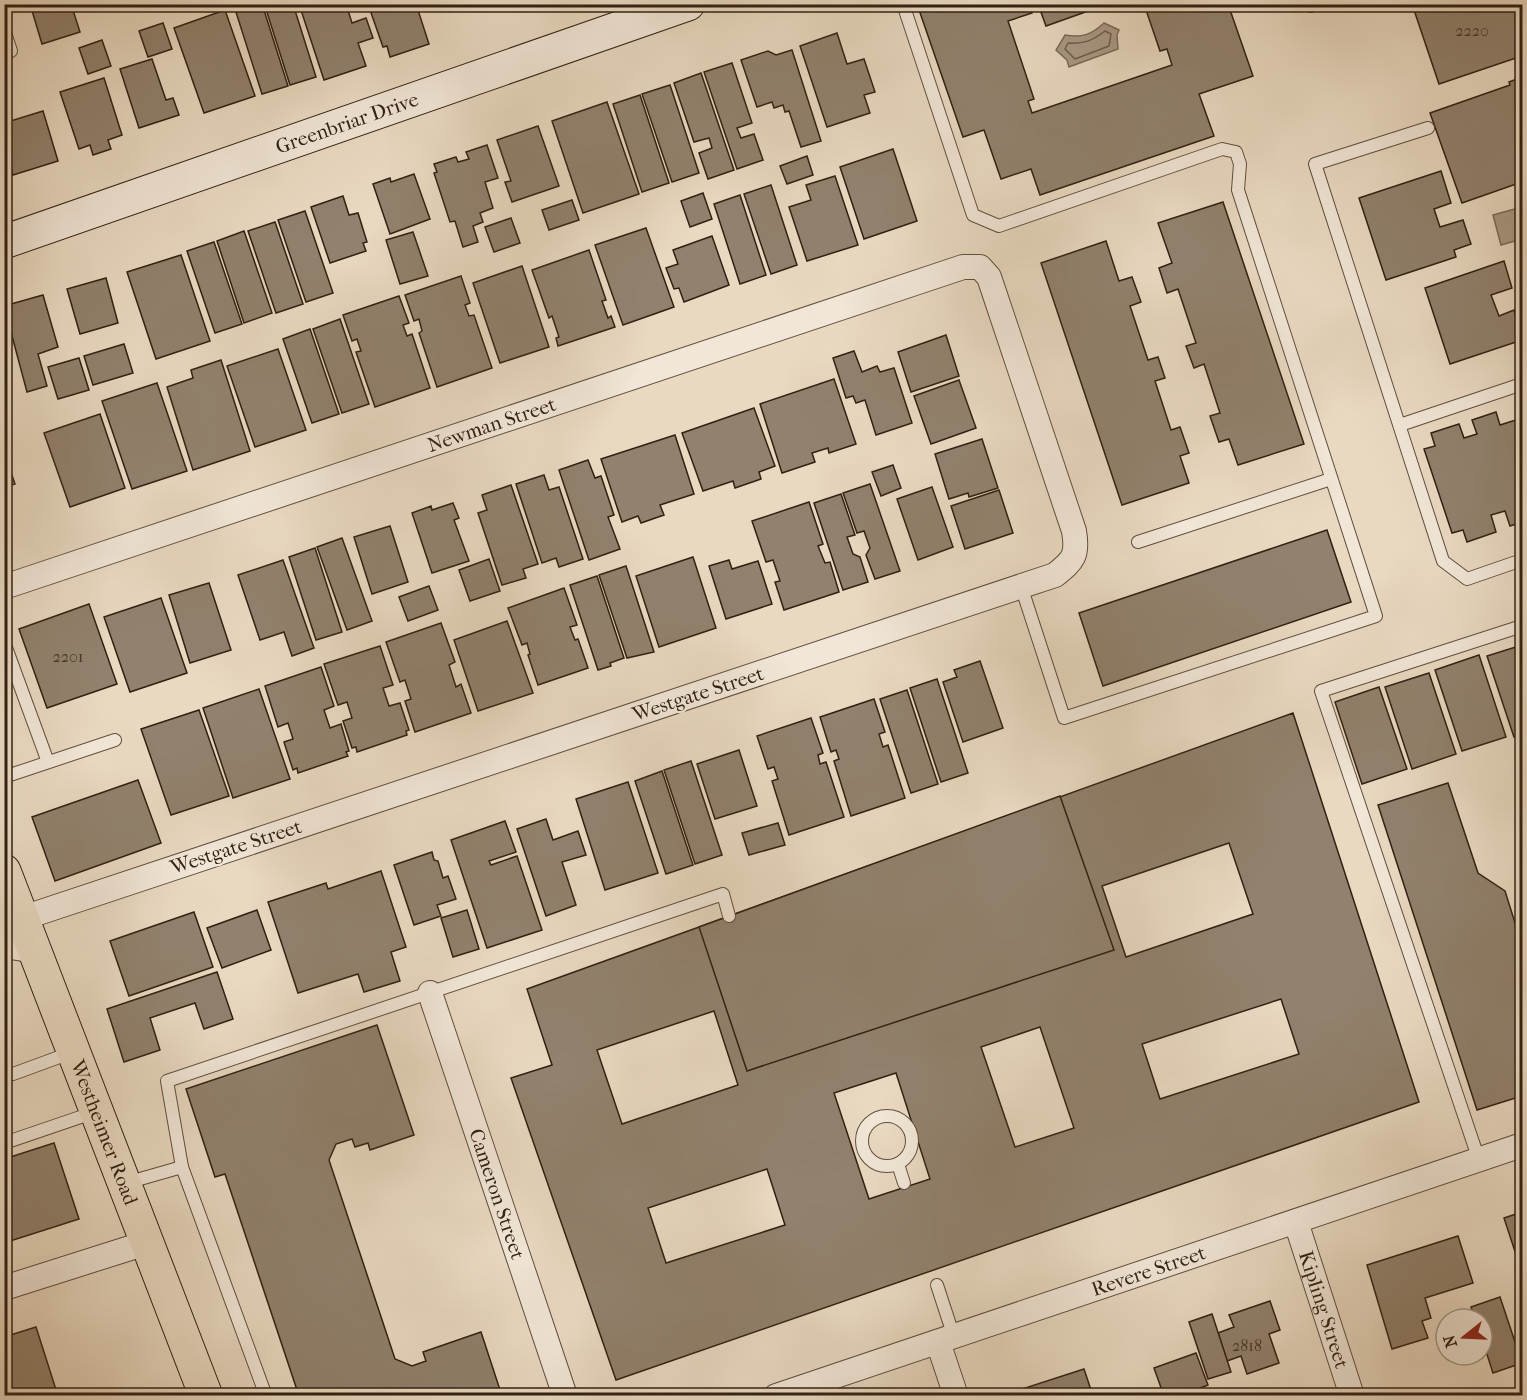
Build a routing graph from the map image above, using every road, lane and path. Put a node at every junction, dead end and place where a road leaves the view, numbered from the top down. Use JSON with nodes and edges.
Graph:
{"nodes":[{"id":1,"x":688,"y":4,"type":"edge"},
{"id":2,"x":903,"y":4,"type":"edge"},
{"id":3,"x":635,"y":14,"type":"edge"},
{"id":4,"x":4,"y":30,"type":"edge"},
{"id":5,"x":11,"y":51,"type":"dead end"},
{"id":6,"x":1428,"y":128,"type":"dead end"},
{"id":7,"x":4,"y":242,"type":"edge"},
{"id":8,"x":980,"y":267,"type":"joint"},
{"id":9,"x":1522,"y":384,"type":"edge"},
{"id":10,"x":1400,"y":425,"type":"junction"},
{"id":11,"x":1331,"y":479,"type":"junction"},
{"id":12,"x":1138,"y":542,"type":"dead end"},
{"id":13,"x":1522,"y":560,"type":"edge"},
{"id":14,"x":1021,"y":586,"type":"junction"},
{"id":15,"x":4,"y":587,"type":"edge"},
{"id":16,"x":1522,"y":626,"type":"edge"},
{"id":17,"x":4,"y":642,"type":"edge"},
{"id":18,"x":115,"y":740,"type":"dead end"},
{"id":19,"x":48,"y":762,"type":"junction"},
{"id":20,"x":4,"y":777,"type":"edge"},
{"id":21,"x":4,"y":871,"type":"edge"},
{"id":22,"x":729,"y":916,"type":"dead end"},
{"id":23,"x":23,"y":918,"type":"junction"},
{"id":24,"x":4,"y":946,"type":"edge"},
{"id":25,"x":36,"y":951,"type":"junction"},
{"id":26,"x":430,"y":993,"type":"junction"},
{"id":27,"x":74,"y":1052,"type":"junction"},
{"id":28,"x":4,"y":1072,"type":"edge"},
{"id":29,"x":96,"y":1111,"type":"junction"},
{"id":30,"x":10,"y":1141,"type":"dead end"},
{"id":31,"x":1522,"y":1145,"type":"edge"},
{"id":32,"x":1479,"y":1160,"type":"junction"},
{"id":33,"x":898,"y":1164,"type":"junction"},
{"id":34,"x":183,"y":1167,"type":"junction"},
{"id":35,"x":123,"y":1183,"type":"junction"},
{"id":36,"x":904,"y":1183,"type":"dead end"},
{"id":37,"x":1296,"y":1222,"type":"junction"},
{"id":38,"x":146,"y":1243,"type":"junction"},
{"id":39,"x":937,"y":1285,"type":"dead end"},
{"id":40,"x":4,"y":1287,"type":"edge"},
{"id":41,"x":946,"y":1340,"type":"junction"},
{"id":42,"x":206,"y":1395,"type":"edge"},
{"id":43,"x":266,"y":1395,"type":"edge"},
{"id":44,"x":565,"y":1395,"type":"edge"},
{"id":45,"x":776,"y":1395,"type":"edge"},
{"id":46,"x":956,"y":1395,"type":"edge"},
{"id":47,"x":1352,"y":1395,"type":"edge"}],
"edges":[{"from":1,"to":3,"type":"street","name":"Greenbriar Drive"},
{"from":2,"to":11,"type":"lane"},
{"from":3,"to":7,"type":"street","name":"Greenbriar Drive"},
{"from":4,"to":5,"type":"lane"},
{"from":6,"to":10,"type":"lane"},
{"from":8,"to":14,"type":"street","name":"Westgate Street"},
{"from":8,"to":15,"type":"street","name":"Newman Street"},
{"from":9,"to":10,"type":"lane"},
{"from":10,"to":13,"type":"lane"},
{"from":11,"to":12,"type":"lane"},
{"from":11,"to":14,"type":"lane"},
{"from":14,"to":23,"type":"street","name":"Westgate Street"},
{"from":16,"to":32,"type":"lane"},
{"from":17,"to":19,"type":"lane"},
{"from":18,"to":19,"type":"lane"},
{"from":19,"to":20,"type":"lane"},
{"from":21,"to":23,"type":"main road","name":"Westheimer Road"},
{"from":22,"to":26,"type":"lane"},
{"from":23,"to":25,"type":"main road","name":"Westheimer Road"},
{"from":24,"to":25,"type":"street"},
{"from":25,"to":27,"type":"main road","name":"Westheimer Road"},
{"from":26,"to":34,"type":"lane"},
{"from":26,"to":44,"type":"street","name":"Cameron Street"},
{"from":27,"to":28,"type":"lane"},
{"from":27,"to":29,"type":"main road","name":"Westheimer Road"},
{"from":29,"to":30,"type":"lane"},
{"from":29,"to":35,"type":"main road","name":"Westheimer Road"},
{"from":31,"to":32,"type":"street","name":"Revere Street"},
{"from":32,"to":37,"type":"street","name":"Revere Street"},
{"from":33,"to":33,"type":"lane"},
{"from":33,"to":36,"type":"lane"},
{"from":34,"to":35,"type":"lane"},
{"from":34,"to":43,"type":"lane"},
{"from":35,"to":38,"type":"main road","name":"Westheimer Road"},
{"from":37,"to":41,"type":"street","name":"Revere Street"},
{"from":37,"to":47,"type":"street","name":"Kipling Street"},
{"from":38,"to":40,"type":"street"},
{"from":38,"to":42,"type":"main road","name":"Westheimer Road"},
{"from":39,"to":41,"type":"lane"},
{"from":41,"to":45,"type":"street","name":"Revere Street"},
{"from":41,"to":46,"type":"street"}]}
